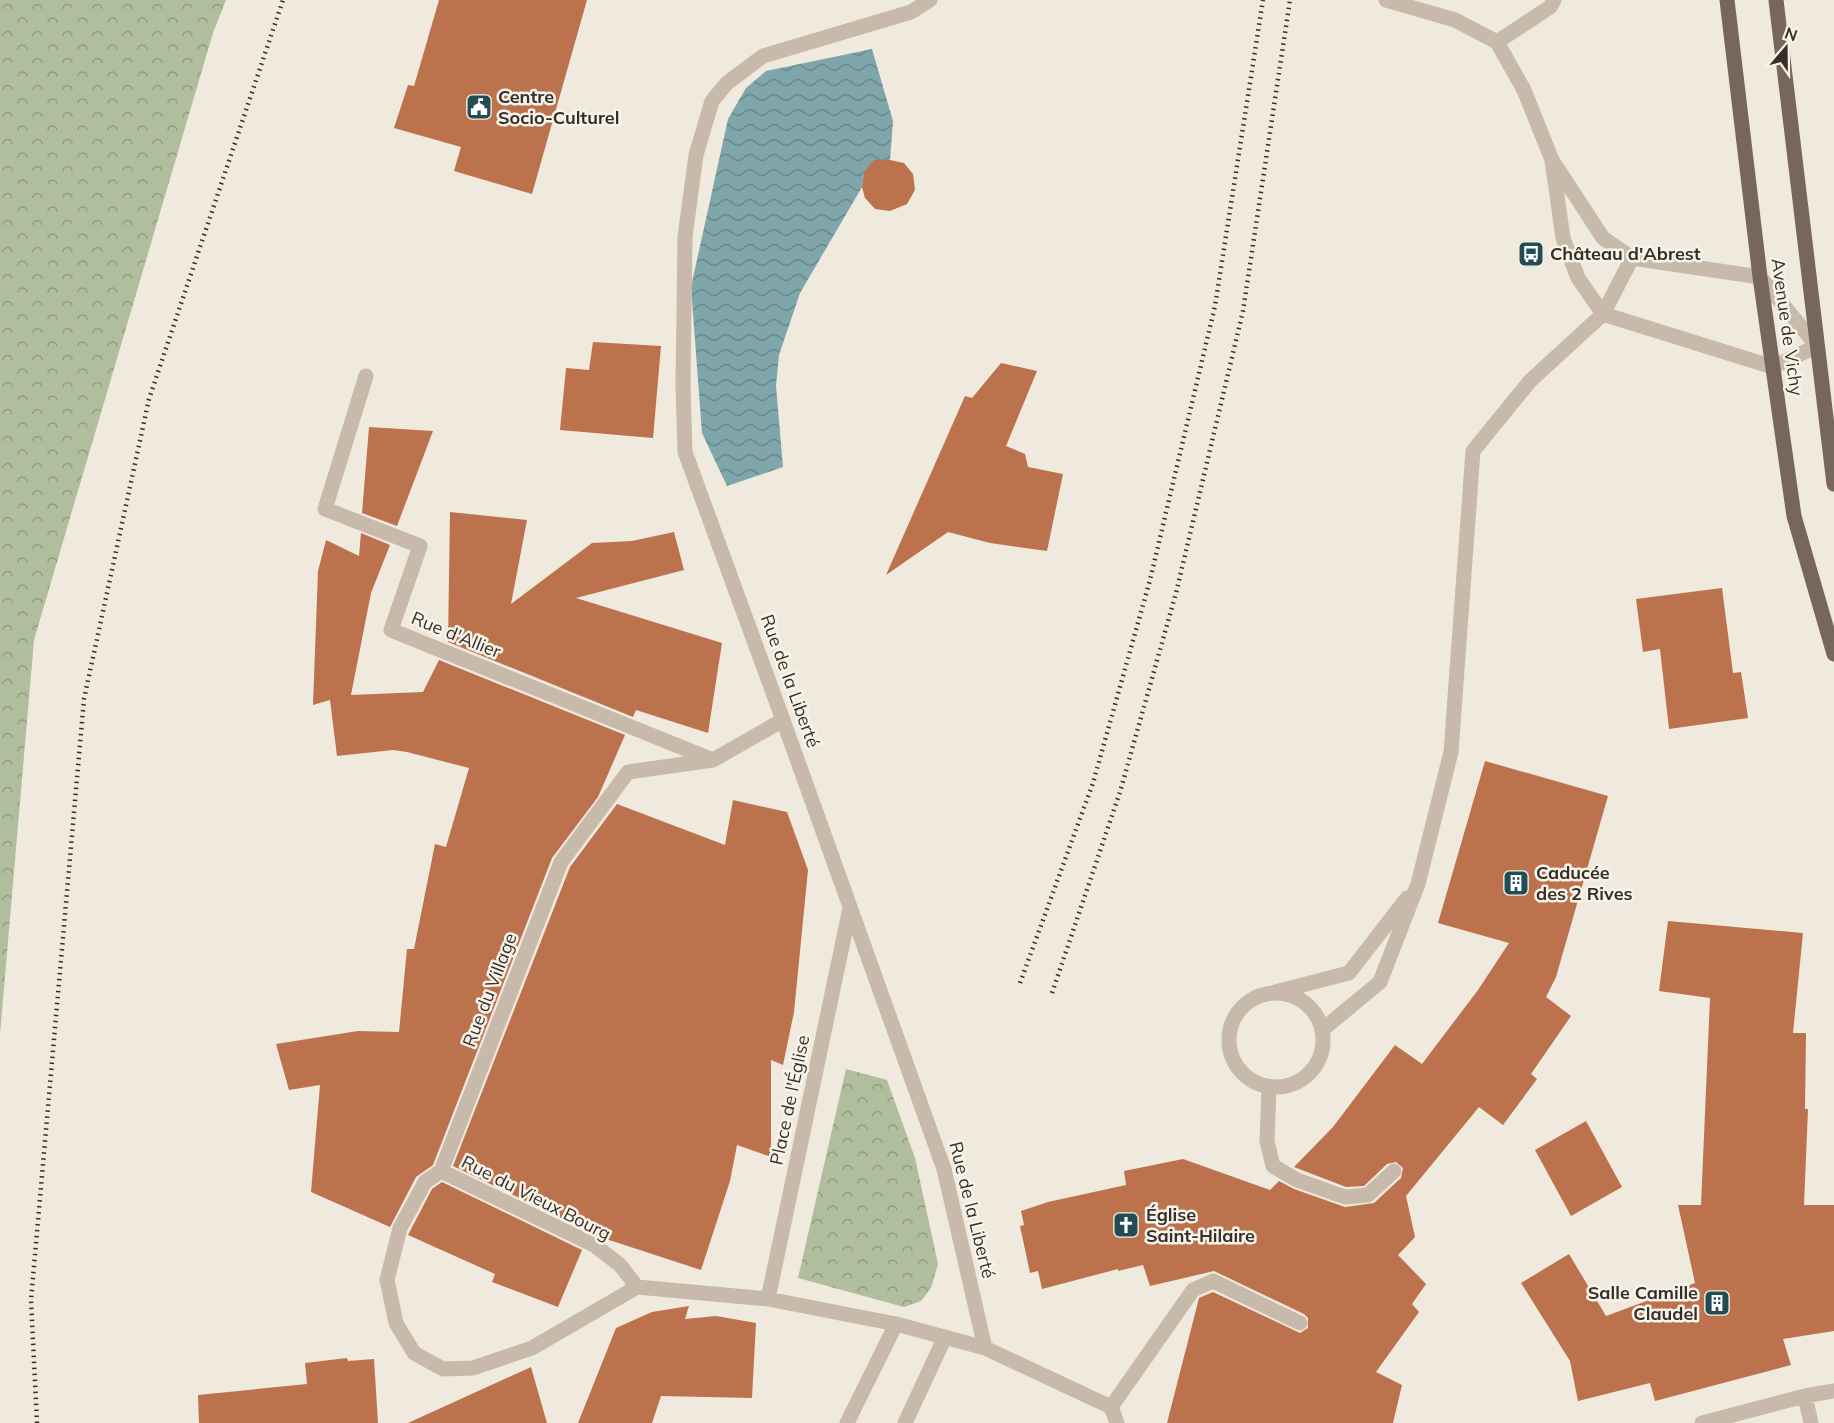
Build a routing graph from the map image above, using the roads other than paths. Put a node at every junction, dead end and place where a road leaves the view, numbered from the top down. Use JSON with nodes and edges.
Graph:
{"nodes":[{"id":1,"x":930,"y":0,"type":"edge"},
{"id":2,"x":1386,"y":0,"type":"edge"},
{"id":3,"x":1554,"y":0,"type":"edge"},
{"id":4,"x":1727,"y":0,"type":"edge"},
{"id":5,"x":1776,"y":0,"type":"edge"},
{"id":6,"x":1497,"y":42,"type":"junction"},
{"id":7,"x":1552,"y":160,"type":"junction"},
{"id":8,"x":1632,"y":258,"type":"junction"},
{"id":9,"x":1760,"y":277,"type":"junction"},
{"id":10,"x":1603,"y":314,"type":"junction"},
{"id":11,"x":1817,"y":346,"type":"junction"},
{"id":12,"x":1773,"y":367,"type":"junction"},
{"id":13,"x":366,"y":376,"type":"dead end"},
{"id":14,"x":1834,"y":484,"type":"edge"},
{"id":15,"x":1834,"y":629,"type":"edge"},
{"id":16,"x":1834,"y":656,"type":"edge"},
{"id":17,"x":783,"y":720,"type":"junction"},
{"id":18,"x":713,"y":759,"type":"junction"},
{"id":19,"x":1418,"y":884,"type":"junction"},
{"id":20,"x":850,"y":908,"type":"junction"},
{"id":21,"x":1269,"y":994,"type":"junction"},
{"id":22,"x":1322,"y":1030,"type":"junction"},
{"id":23,"x":1269,"y":1087,"type":"junction"},
{"id":24,"x":441,"y":1171,"type":"junction"},
{"id":25,"x":1394,"y":1171,"type":"dead end"},
{"id":26,"x":637,"y":1287,"type":"junction"},
{"id":27,"x":768,"y":1299,"type":"junction"},
{"id":28,"x":1300,"y":1323,"type":"dead end"},
{"id":29,"x":896,"y":1324,"type":"junction"},
{"id":30,"x":945,"y":1337,"type":"junction"},
{"id":31,"x":986,"y":1348,"type":"junction"},
{"id":32,"x":1834,"y":1391,"type":"edge"},
{"id":33,"x":1805,"y":1396,"type":"junction"},
{"id":34,"x":1111,"y":1407,"type":"junction"},
{"id":35,"x":848,"y":1423,"type":"edge"},
{"id":36,"x":905,"y":1423,"type":"edge"},
{"id":37,"x":1117,"y":1423,"type":"edge"},
{"id":38,"x":1702,"y":1423,"type":"edge"},
{"id":39,"x":1811,"y":1423,"type":"edge"}],
"edges":[{"from":1,"to":17,"type":"street","name":"Rue de la Liberté"},
{"from":2,"to":6,"type":"street"},
{"from":3,"to":6,"type":"street"},
{"from":4,"to":9,"type":"main road","name":"Avenue de Vichy"},
{"from":5,"to":11,"type":"main road","name":"Avenue de Vichy"},
{"from":6,"to":7,"type":"street"},
{"from":7,"to":8,"type":"street"},
{"from":7,"to":10,"type":"street"},
{"from":8,"to":9,"type":"street"},
{"from":8,"to":10,"type":"street"},
{"from":9,"to":11,"type":"street"},
{"from":9,"to":12,"type":"main road","name":"Avenue de Vichy"},
{"from":10,"to":12,"type":"street"},
{"from":10,"to":19,"type":"street"},
{"from":11,"to":12,"type":"street"},
{"from":11,"to":14,"type":"main road","name":"Avenue de Vichy"},
{"from":12,"to":16,"type":"main road","name":"Avenue de Vichy"},
{"from":13,"to":18,"type":"street","name":"Rue d'Allier"},
{"from":15,"to":16,"type":"main road","name":"Avenue de Vichy"},
{"from":17,"to":18,"type":"street","name":"Rue du Village"},
{"from":17,"to":20,"type":"street","name":"Rue de la Liberté"},
{"from":18,"to":24,"type":"street","name":"Rue du Village"},
{"from":19,"to":21,"type":"street"},
{"from":19,"to":22,"type":"street"},
{"from":20,"to":27,"type":"street","name":"Place de l'Église"},
{"from":20,"to":31,"type":"street","name":"Rue de la Liberté"},
{"from":21,"to":22,"type":"street"},
{"from":21,"to":23,"type":"street"},
{"from":22,"to":23,"type":"street"},
{"from":23,"to":25,"type":"street"},
{"from":24,"to":26,"type":"street","name":"Rue du Vieux Bourg"},
{"from":24,"to":26,"type":"street","name":"Rue du Village"},
{"from":26,"to":27,"type":"street"},
{"from":27,"to":29,"type":"street"},
{"from":28,"to":34,"type":"street"},
{"from":29,"to":30,"type":"street"},
{"from":29,"to":35,"type":"street"},
{"from":30,"to":31,"type":"street"},
{"from":30,"to":36,"type":"street"},
{"from":31,"to":34,"type":"street"},
{"from":32,"to":33,"type":"street"},
{"from":33,"to":38,"type":"street"},
{"from":33,"to":39,"type":"street"},
{"from":34,"to":37,"type":"street"}]}
